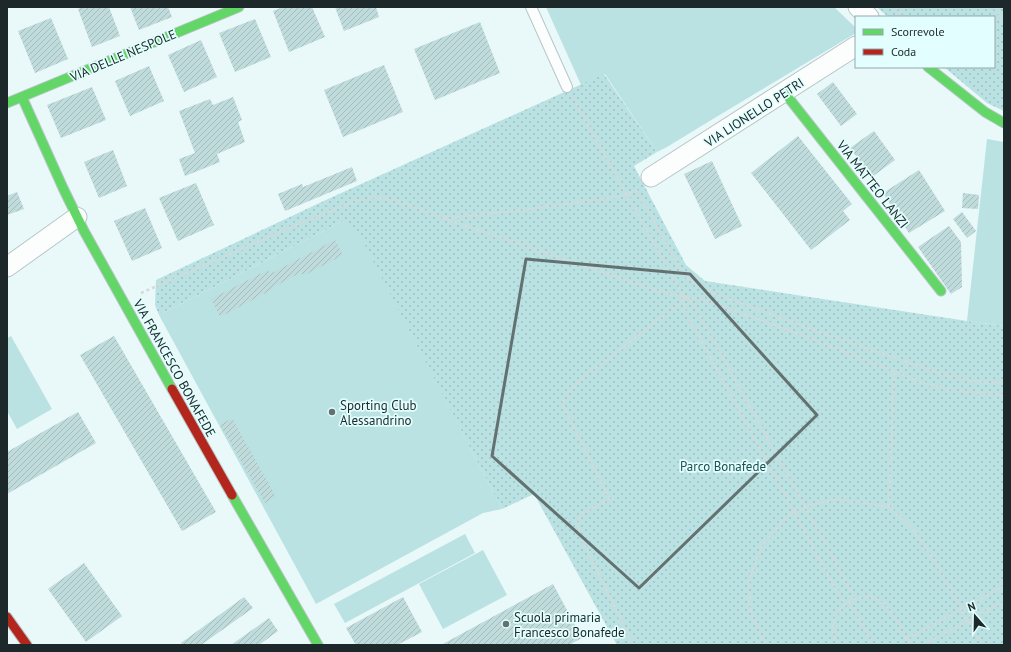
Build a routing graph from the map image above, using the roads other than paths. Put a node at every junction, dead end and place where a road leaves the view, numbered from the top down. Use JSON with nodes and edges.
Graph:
{"nodes":[{"id":1,"x":239,"y":7,"type":"edge"},
{"id":2,"x":531,"y":7,"type":"edge"},
{"id":3,"x":858,"y":7,"type":"edge"},
{"id":4,"x":869,"y":16,"type":"edge"},
{"id":5,"x":855,"y":47,"type":"edge"},
{"id":6,"x":929,"y":68,"type":"edge"},
{"id":7,"x":567,"y":87,"type":"road end"},
{"id":8,"x":784,"y":92,"type":"junction"},
{"id":9,"x":22,"y":97,"type":"junction"},
{"id":10,"x":7,"y":103,"type":"edge"},
{"id":11,"x":1004,"y":123,"type":"edge"},
{"id":12,"x":651,"y":177,"type":"dead end"},
{"id":13,"x":77,"y":217,"type":"junction"},
{"id":14,"x":7,"y":267,"type":"edge"},
{"id":15,"x":941,"y":291,"type":"dead end"},
{"id":16,"x":7,"y":617,"type":"edge"},
{"id":17,"x":28,"y":645,"type":"edge"},
{"id":18,"x":318,"y":645,"type":"edge"}],
"edges":[{"from":1,"to":9,"type":"street","name":"VIA DELLE NESPOLE"},
{"from":2,"to":7,"type":"lane"},
{"from":3,"to":4,"type":"street"},
{"from":5,"to":8,"type":"street","name":"VIA LIONELLO PETRI"},
{"from":6,"to":11,"type":"street"},
{"from":8,"to":12,"type":"street","name":"VIA LIONELLO PETRI"},
{"from":8,"to":15,"type":"street","name":"VIA MATTEO LANZI"},
{"from":9,"to":10,"type":"street","name":"VIA DELLE NESPOLE"},
{"from":9,"to":13,"type":"street","name":"VIA FRANCESCO BONAFEDE"},
{"from":13,"to":14,"type":"street"},
{"from":13,"to":18,"type":"street","name":"VIA FRANCESCO BONAFEDE"},
{"from":16,"to":17,"type":"street"}]}
